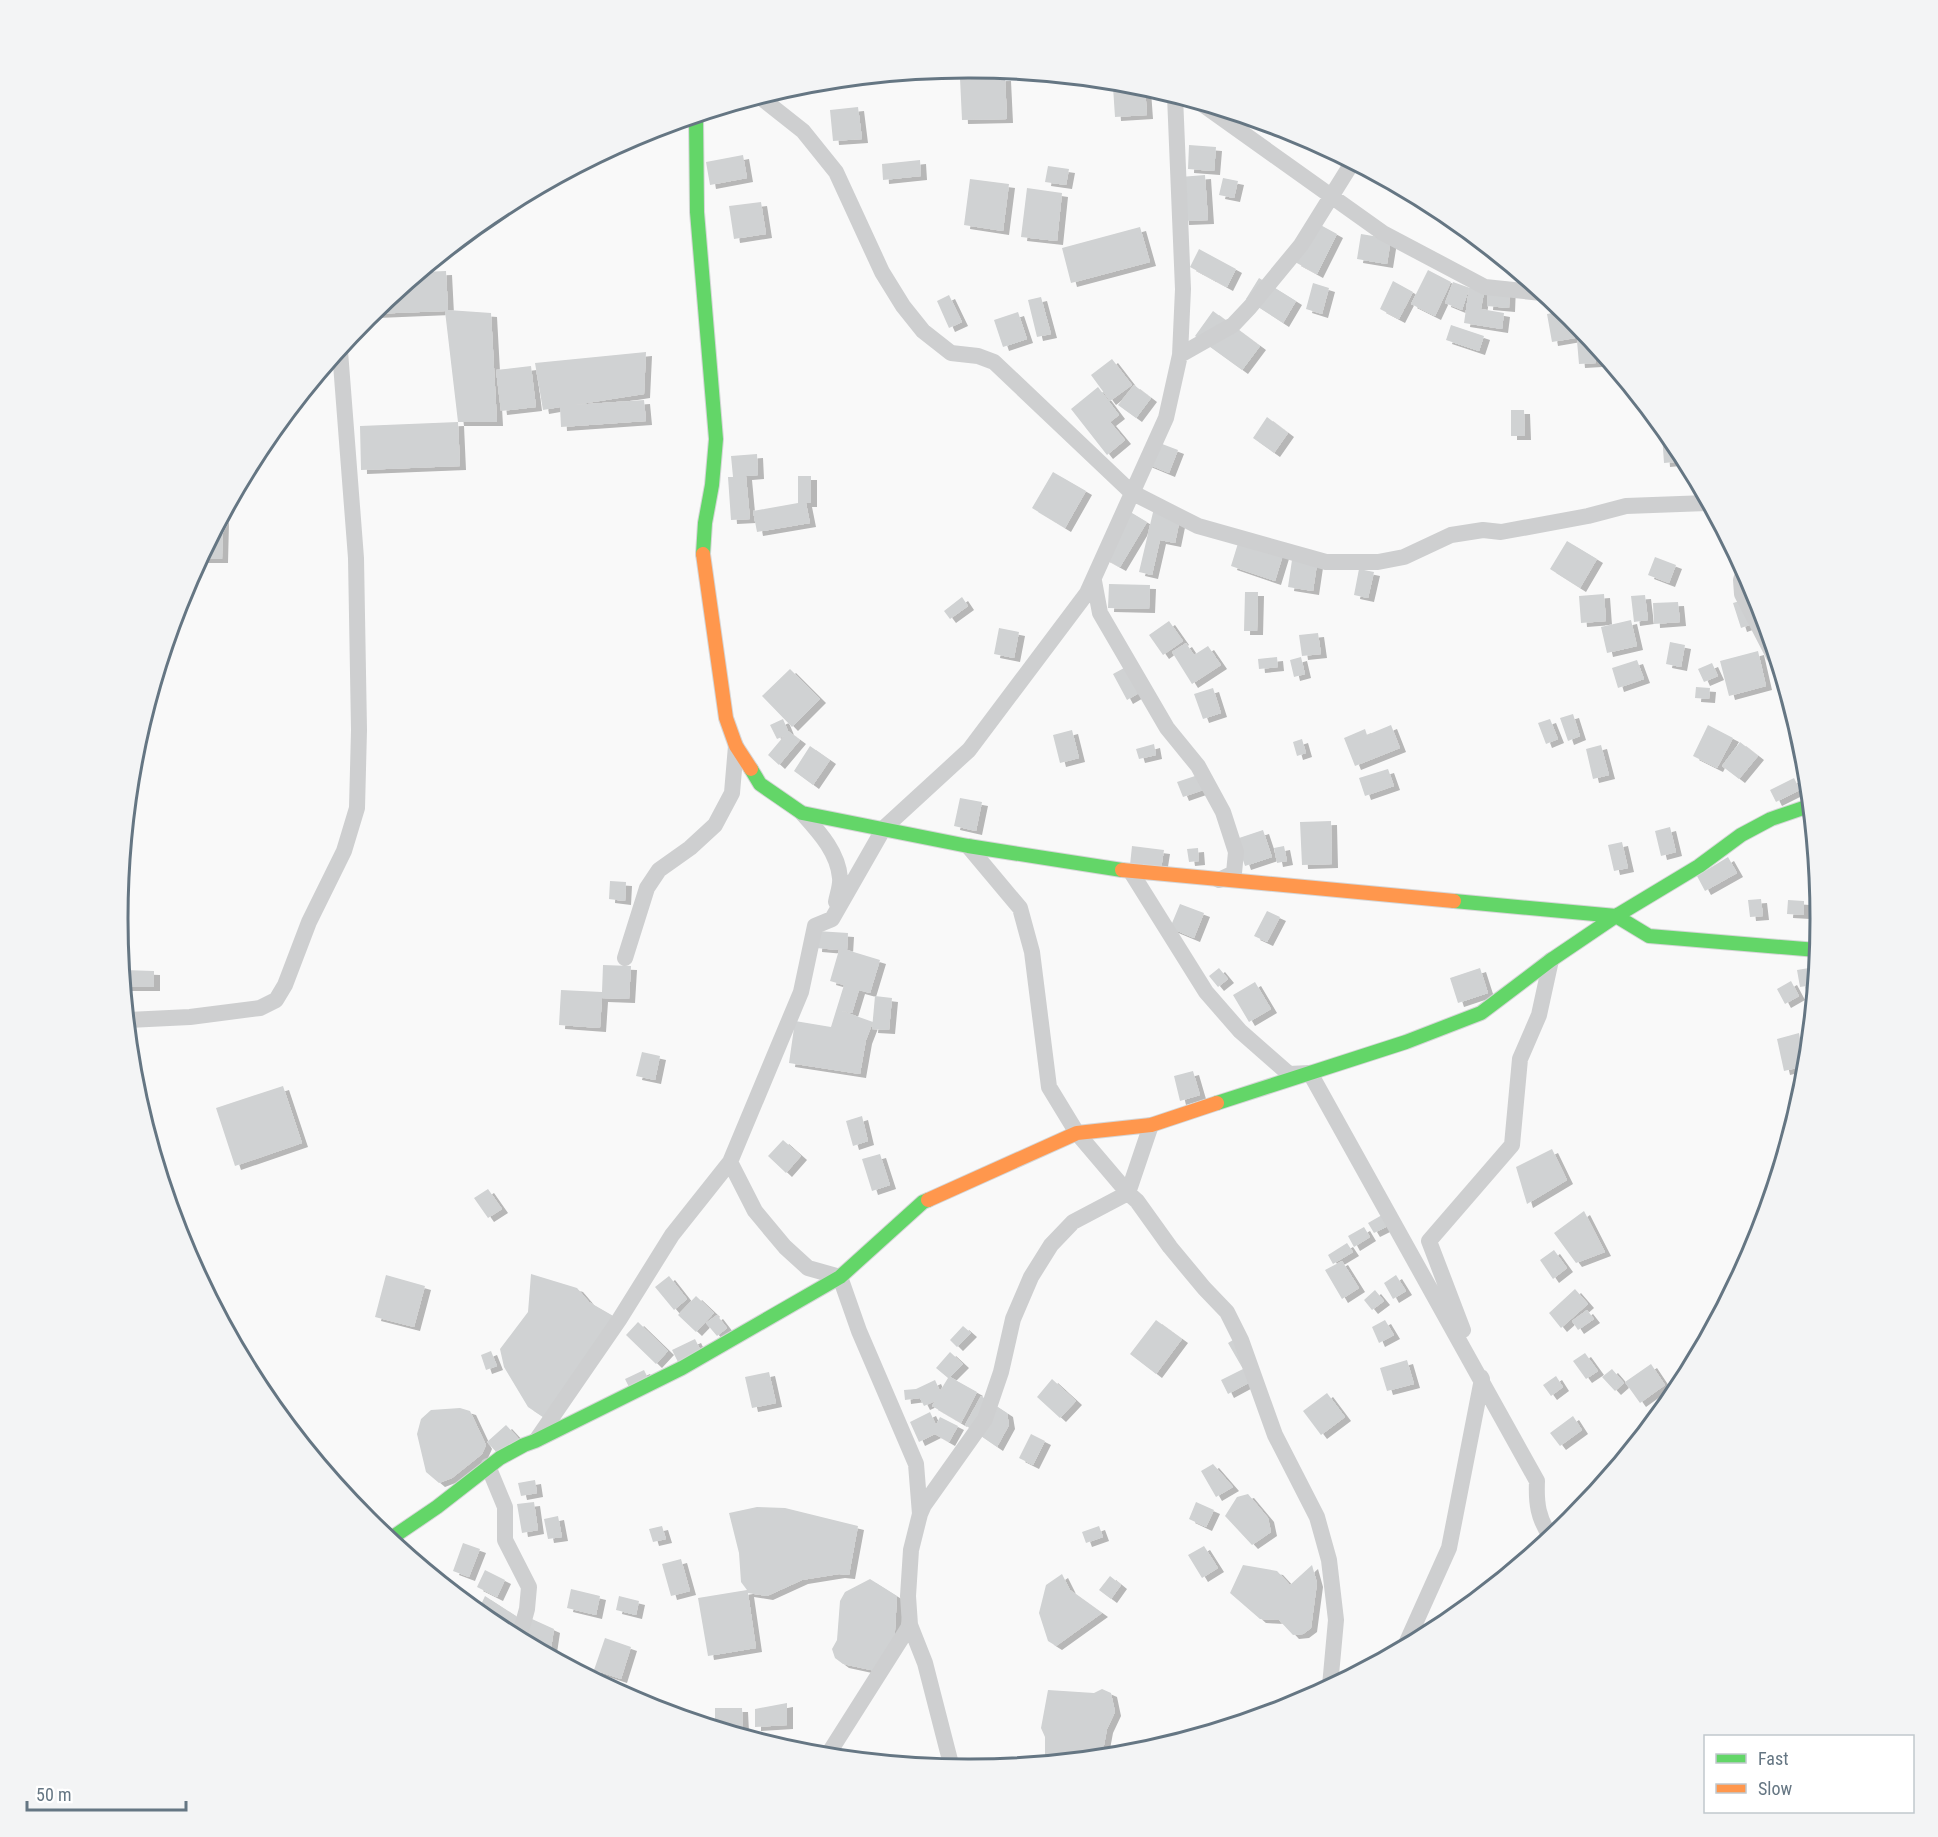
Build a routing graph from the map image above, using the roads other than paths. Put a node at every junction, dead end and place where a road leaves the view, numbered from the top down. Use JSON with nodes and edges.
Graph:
{"nodes":[{"id":1,"x":768,"y":103,"type":"edge"},
{"id":2,"x":1175,"y":104,"type":"edge"},
{"id":3,"x":1220,"y":117,"type":"edge"},
{"id":4,"x":696,"y":124,"type":"edge"},
{"id":5,"x":1348,"y":169,"type":"edge"},
{"id":6,"x":1331,"y":197,"type":"junction"},
{"id":7,"x":1528,"y":292,"type":"edge"},
{"id":8,"x":1180,"y":355,"type":"junction"},
{"id":9,"x":341,"y":360,"type":"edge"},
{"id":10,"x":1131,"y":492,"type":"junction"},
{"id":11,"x":1700,"y":503,"type":"edge"},
{"id":12,"x":1094,"y":581,"type":"junction"},
{"id":13,"x":1742,"y":587,"type":"edge"},
{"id":14,"x":1752,"y":614,"type":"edge"},
{"id":15,"x":736,"y":746,"type":"junction"},
{"id":16,"x":1802,"y":808,"type":"edge"},
{"id":17,"x":802,"y":813,"type":"junction"},
{"id":18,"x":884,"y":828,"type":"junction"},
{"id":19,"x":968,"y":846,"type":"junction"},
{"id":20,"x":1131,"y":872,"type":"junction"},
{"id":21,"x":1219,"y":880,"type":"junction"},
{"id":22,"x":1616,"y":916,"type":"junction"},
{"id":23,"x":832,"y":919,"type":"junction"},
{"id":24,"x":1809,"y":950,"type":"edge"},
{"id":25,"x":625,"y":958,"type":"dead end"},
{"id":26,"x":1551,"y":960,"type":"junction"},
{"id":27,"x":135,"y":1020,"type":"edge"},
{"id":28,"x":1310,"y":1073,"type":"junction"},
{"id":29,"x":1151,"y":1125,"type":"junction"},
{"id":30,"x":1077,"y":1133,"type":"junction"},
{"id":31,"x":730,"y":1162,"type":"junction"},
{"id":32,"x":1128,"y":1193,"type":"junction"},
{"id":33,"x":840,"y":1277,"type":"junction"},
{"id":34,"x":1482,"y":1379,"type":"junction"},
{"id":35,"x":535,"y":1441,"type":"junction"},
{"id":36,"x":488,"y":1466,"type":"junction"},
{"id":37,"x":920,"y":1514,"type":"junction"},
{"id":38,"x":1545,"y":1529,"type":"edge"},
{"id":39,"x":397,"y":1534,"type":"edge"},
{"id":40,"x":910,"y":1625,"type":"junction"},
{"id":41,"x":521,"y":1629,"type":"edge"},
{"id":42,"x":1411,"y":1632,"type":"edge"},
{"id":43,"x":1331,"y":1677,"type":"edge"},
{"id":44,"x":832,"y":1748,"type":"edge"},
{"id":45,"x":950,"y":1758,"type":"edge"}],
"edges":[{"from":1,"to":10,"type":"street"},
{"from":2,"to":8,"type":"street"},
{"from":3,"to":6,"type":"street"},
{"from":4,"to":15,"type":"street"},
{"from":5,"to":6,"type":"street"},
{"from":6,"to":7,"type":"street"},
{"from":6,"to":8,"type":"street"},
{"from":8,"to":10,"type":"street"},
{"from":9,"to":27,"type":"street"},
{"from":10,"to":11,"type":"street"},
{"from":10,"to":12,"type":"street"},
{"from":12,"to":18,"type":"street"},
{"from":12,"to":21,"type":"street"},
{"from":13,"to":14,"type":"street"},
{"from":15,"to":17,"type":"street"},
{"from":15,"to":25,"type":"street"},
{"from":16,"to":22,"type":"street"},
{"from":17,"to":18,"type":"street"},
{"from":17,"to":23,"type":"street"},
{"from":18,"to":19,"type":"street"},
{"from":18,"to":23,"type":"street"},
{"from":19,"to":20,"type":"street"},
{"from":19,"to":30,"type":"street"},
{"from":20,"to":21,"type":"street"},
{"from":20,"to":28,"type":"street"},
{"from":21,"to":22,"type":"street"},
{"from":22,"to":24,"type":"street"},
{"from":22,"to":26,"type":"street"},
{"from":23,"to":31,"type":"street"},
{"from":26,"to":28,"type":"street"},
{"from":26,"to":34,"type":"street"},
{"from":28,"to":29,"type":"street"},
{"from":28,"to":34,"type":"street"},
{"from":29,"to":30,"type":"street"},
{"from":29,"to":32,"type":"street"},
{"from":30,"to":32,"type":"street"},
{"from":30,"to":33,"type":"street"},
{"from":31,"to":33,"type":"street"},
{"from":31,"to":35,"type":"street"},
{"from":32,"to":37,"type":"street"},
{"from":32,"to":43,"type":"street"},
{"from":33,"to":35,"type":"street"},
{"from":33,"to":37,"type":"street"},
{"from":34,"to":38,"type":"street"},
{"from":34,"to":42,"type":"street"},
{"from":35,"to":36,"type":"street"},
{"from":36,"to":39,"type":"street"},
{"from":36,"to":41,"type":"street"},
{"from":37,"to":40,"type":"street"},
{"from":40,"to":44,"type":"street"},
{"from":40,"to":45,"type":"street"}]}
